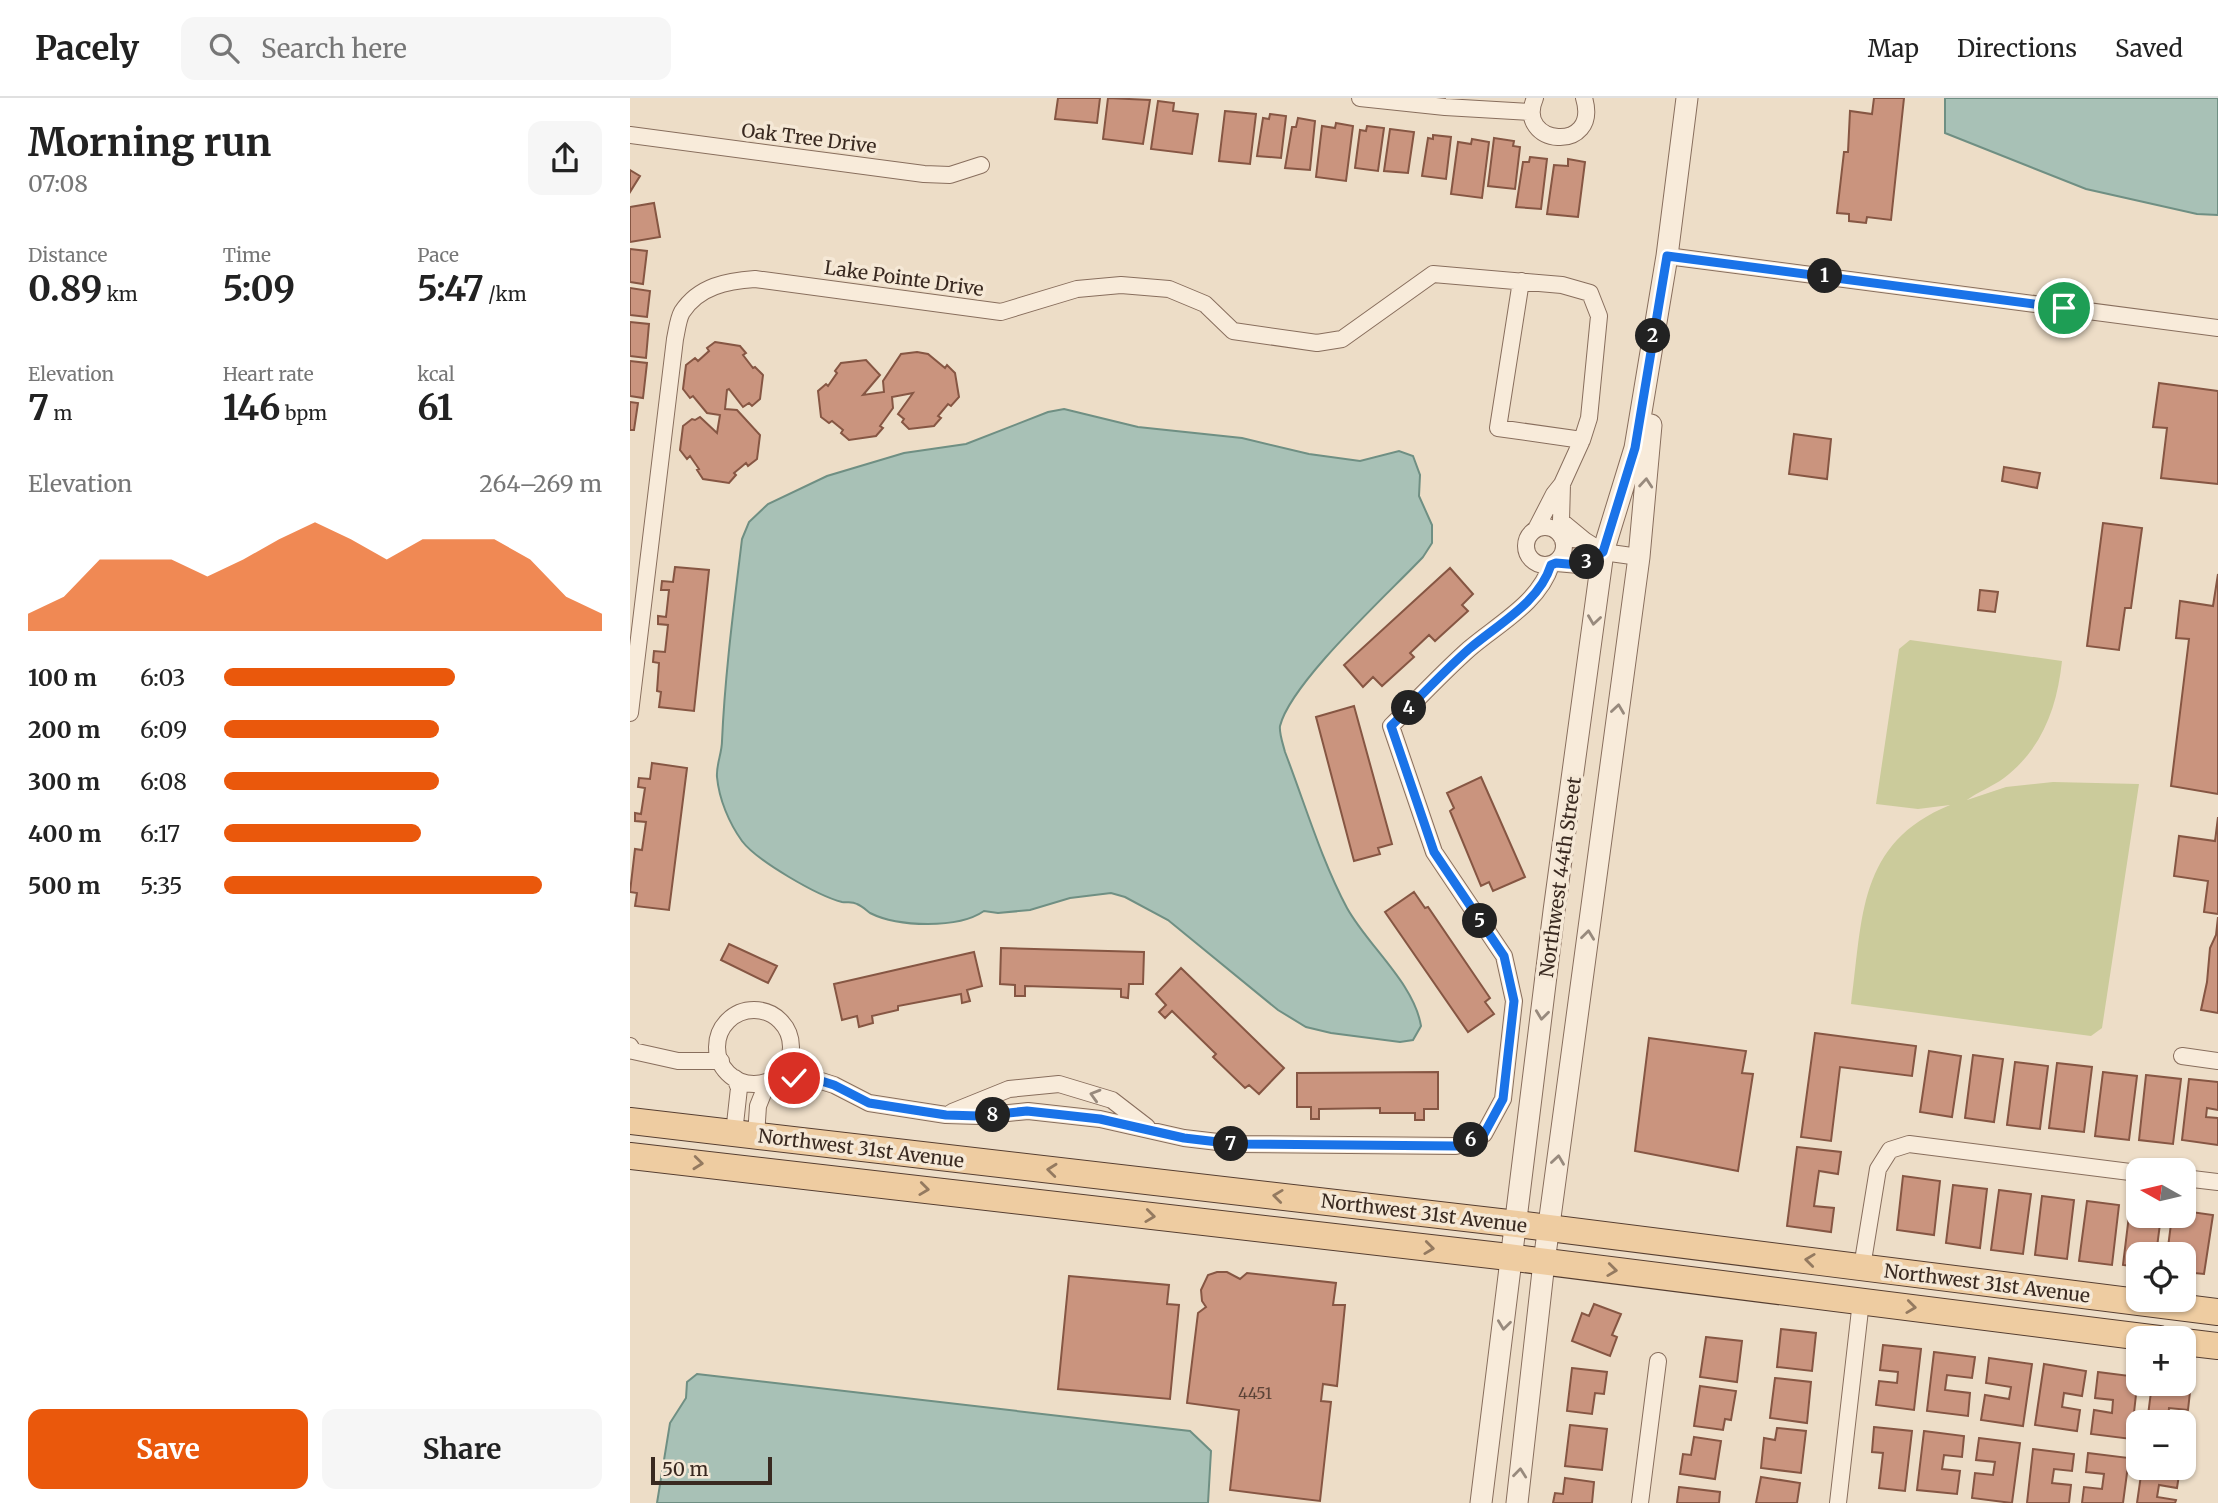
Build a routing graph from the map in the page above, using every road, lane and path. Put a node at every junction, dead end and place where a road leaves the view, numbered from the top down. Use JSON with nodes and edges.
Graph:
{"nodes":[{"id":1,"x":1360,"y":98,"type":"edge"},
{"id":2,"x":1584,"y":98,"type":"edge"},
{"id":3,"x":1687,"y":98,"type":"edge"},
{"id":4,"x":1533,"y":105,"type":"edge"},
{"id":5,"x":630,"y":135,"type":"edge"},
{"id":6,"x":981,"y":165,"type":"dead end"},
{"id":7,"x":1667,"y":256,"type":"junction"},
{"id":8,"x":1521,"y":281,"type":"junction"},
{"id":9,"x":2218,"y":328,"type":"edge"},
{"id":10,"x":1582,"y":440,"type":"junction"},
{"id":11,"x":1562,"y":484,"type":"junction"},
{"id":12,"x":1561,"y":521,"type":"junction"},
{"id":13,"x":1540,"y":522,"type":"junction"},
{"id":14,"x":1562,"y":538,"type":"junction"},
{"id":15,"x":1584,"y":540,"type":"junction"},
{"id":16,"x":1603,"y":552,"type":"junction"},
{"id":17,"x":1639,"y":557,"type":"junction"},
{"id":18,"x":1533,"y":562,"type":"junction"},
{"id":19,"x":1553,"y":564,"type":"junction"},
{"id":20,"x":1530,"y":600,"type":"junction"},
{"id":21,"x":630,"y":713,"type":"edge"},
{"id":22,"x":630,"y":1045,"type":"edge"},
{"id":23,"x":791,"y":1055,"type":"junction"},
{"id":24,"x":2182,"y":1056,"type":"dead end"},
{"id":25,"x":721,"y":1061,"type":"junction"},
{"id":26,"x":2218,"y":1061,"type":"edge"},
{"id":27,"x":735,"y":1078,"type":"junction"},
{"id":28,"x":815,"y":1079,"type":"junction"},
{"id":29,"x":771,"y":1080,"type":"junction"},
{"id":30,"x":946,"y":1115,"type":"junction"},
{"id":31,"x":630,"y":1121,"type":"edge"},
{"id":32,"x":1152,"y":1131,"type":"junction"},
{"id":33,"x":745,"y":1134,"type":"junction"},
{"id":34,"x":630,"y":1156,"type":"edge"},
{"id":35,"x":2126,"y":1171,"type":"edge"},
{"id":36,"x":2196,"y":1179,"type":"edge"},
{"id":37,"x":2218,"y":1182,"type":"edge"},
{"id":38,"x":1517,"y":1224,"type":"junction"},
{"id":39,"x":1549,"y":1228,"type":"junction"},
{"id":40,"x":1512,"y":1258,"type":"junction"},
{"id":41,"x":1544,"y":1262,"type":"junction"},
{"id":42,"x":1862,"y":1267,"type":"junction"},
{"id":43,"x":1861,"y":1301,"type":"junction"},
{"id":44,"x":2218,"y":1312,"type":"edge"},
{"id":45,"x":2126,"y":1335,"type":"edge"},
{"id":46,"x":2196,"y":1343,"type":"edge"},
{"id":47,"x":2218,"y":1346,"type":"edge"},
{"id":48,"x":1658,"y":1361,"type":"dead end"},
{"id":49,"x":1481,"y":1503,"type":"edge"},
{"id":50,"x":1517,"y":1503,"type":"edge"},
{"id":51,"x":1640,"y":1503,"type":"edge"},
{"id":52,"x":1838,"y":1503,"type":"edge"}],
"edges":[{"from":1,"to":4,"type":"street"},
{"from":2,"to":4,"type":"street"},
{"from":3,"to":7,"type":"street","name":"Northwest 44th Street"},
{"from":5,"to":6,"type":"street","name":"Oak Tree Drive"},
{"from":7,"to":9,"type":"street"},
{"from":7,"to":16,"type":"street","name":"Northwest 44th Street"},
{"from":17,"to":7,"type":"street","name":"Northwest 44th Street","one_way":true},
{"from":8,"to":10,"type":"street","name":"Lake Pointe Drive"},
{"from":8,"to":10,"type":"street"},
{"from":8,"to":21,"type":"street","name":"Lake Pointe Drive"},
{"from":10,"to":11,"type":"street","name":"Lake Pointe Drive"},
{"from":11,"to":12,"type":"street","name":"Lake Pointe Drive"},
{"from":11,"to":13,"type":"street","name":"Lake Pointe Drive"},
{"from":12,"to":13,"type":"street"},
{"from":12,"to":15,"type":"street"},
{"from":13,"to":14,"type":"street"},
{"from":13,"to":18,"type":"street","name":"Lake Pointe Drive"},
{"from":14,"to":15,"type":"street"},
{"from":14,"to":19,"type":"street"},
{"from":15,"to":16,"type":"street"},
{"from":16,"to":17,"type":"street"},
{"from":16,"to":19,"type":"street"},
{"from":16,"to":38,"type":"street","name":"Northwest 44th Street","one_way":true},
{"from":39,"to":17,"type":"street","name":"Northwest 44th Street","one_way":true},
{"from":18,"to":19,"type":"street"},
{"from":18,"to":20,"type":"street","name":"Lake Pointe Drive"},
{"from":19,"to":20,"type":"street"},
{"from":20,"to":32,"type":"street"},
{"from":22,"to":25,"type":"street"},
{"from":23,"to":25,"type":"street"},
{"from":23,"to":28,"type":"street"},
{"from":23,"to":29,"type":"street"},
{"from":24,"to":26,"type":"street"},
{"from":25,"to":27,"type":"street"},
{"from":27,"to":29,"type":"street"},
{"from":27,"to":33,"type":"street"},
{"from":28,"to":29,"type":"street"},
{"from":28,"to":30,"type":"street"},
{"from":29,"to":33,"type":"street"},
{"from":30,"to":32,"type":"street"},
{"from":32,"to":30,"type":"street","one_way":true},
{"from":31,"to":33,"type":"main road","name":"Northwest 31st Avenue"},
{"from":38,"to":33,"type":"main road","name":"Northwest 31st Avenue","one_way":true},
{"from":34,"to":40,"type":"main road","name":"Northwest 31st Avenue","one_way":true},
{"from":35,"to":42,"type":"street"},
{"from":36,"to":37,"type":"street"},
{"from":38,"to":39,"type":"main road","name":"Northwest 31st Avenue"},
{"from":38,"to":40,"type":"street","name":"Northwest 44th Street"},
{"from":39,"to":41,"type":"street","name":"Northwest 44th Street"},
{"from":42,"to":39,"type":"main road","name":"Northwest 31st Avenue","one_way":true},
{"from":40,"to":41,"type":"main road","name":"Northwest 31st Avenue"},
{"from":40,"to":49,"type":"street","name":"Northwest 44th Street","one_way":true},
{"from":41,"to":43,"type":"main road","name":"Northwest 31st Avenue","one_way":true},
{"from":50,"to":41,"type":"street","name":"Northwest 44th Street","one_way":true},
{"from":42,"to":44,"type":"main road","name":"Northwest 31st Avenue"},
{"from":43,"to":45,"type":"main road","name":"Northwest 31st Avenue","one_way":true},
{"from":43,"to":52,"type":"street"},
{"from":46,"to":47,"type":"main road"},
{"from":48,"to":51,"type":"street"}]}
